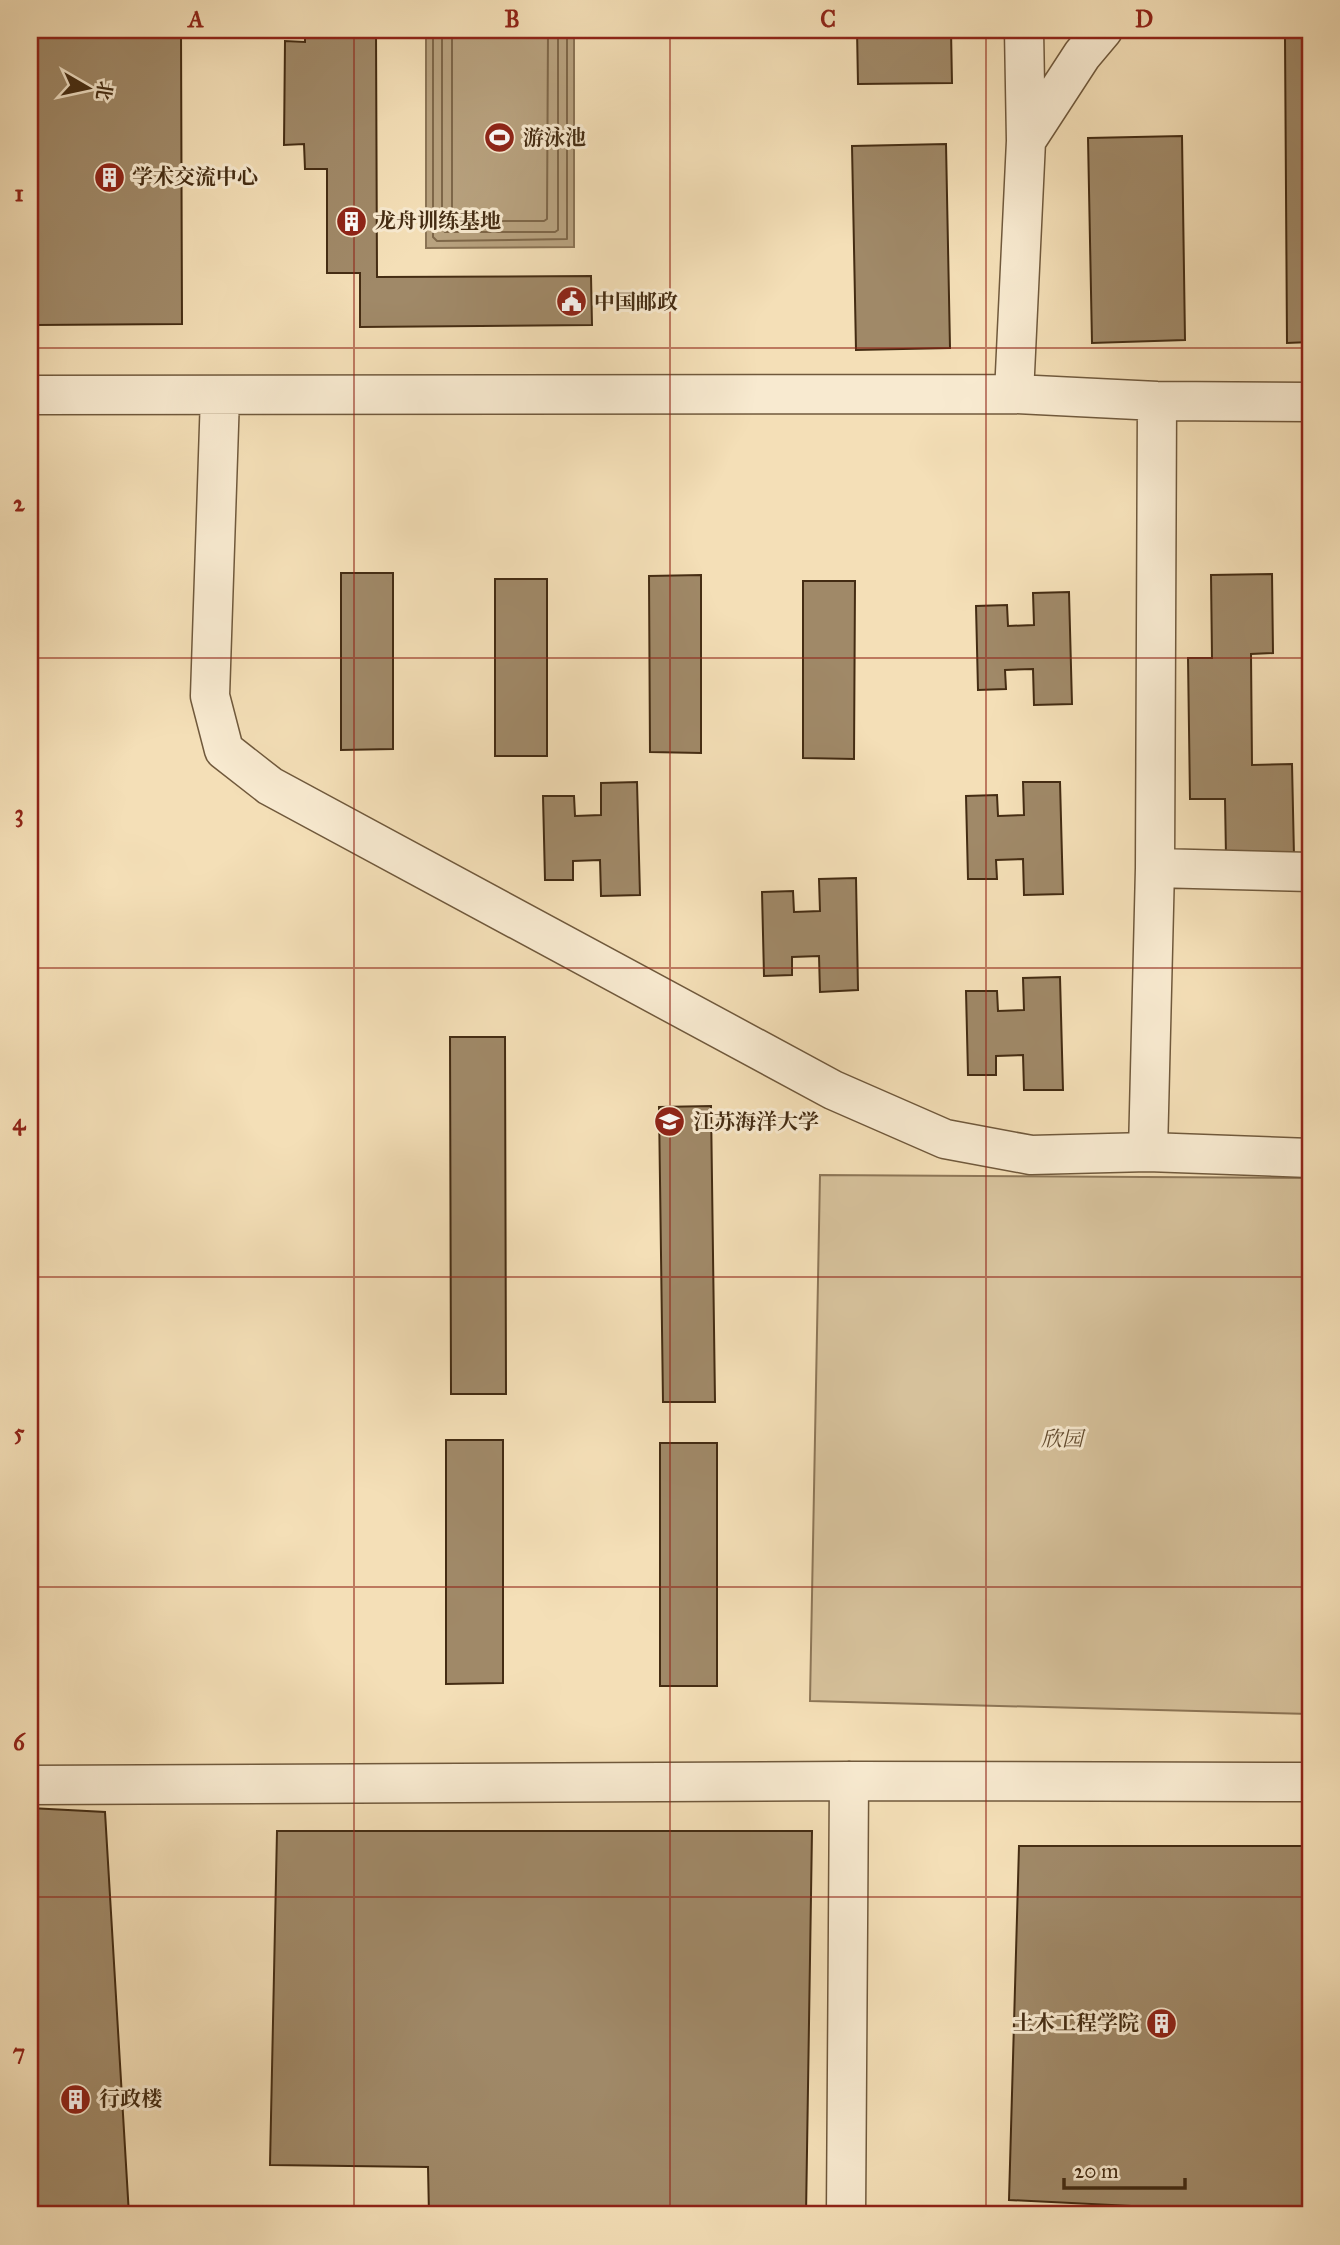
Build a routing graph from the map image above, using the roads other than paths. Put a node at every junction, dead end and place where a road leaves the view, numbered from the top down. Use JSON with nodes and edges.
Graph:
{"nodes":[{"id":1,"x":1024,"y":30,"type":"edge"},
{"id":2,"x":1103,"y":30,"type":"edge"},
{"id":3,"x":1026,"y":141,"type":"junction"},
{"id":4,"x":1014,"y":394,"type":"junction"},
{"id":5,"x":30,"y":395,"type":"edge"},
{"id":6,"x":220,"y":396,"type":"junction"},
{"id":7,"x":1157,"y":401,"type":"junction"},
{"id":8,"x":1310,"y":402,"type":"edge"},
{"id":9,"x":1154,"y":868,"type":"junction"},
{"id":10,"x":1310,"y":872,"type":"edge"},
{"id":11,"x":1148,"y":1153,"type":"junction"},
{"id":12,"x":1310,"y":1158,"type":"edge"},
{"id":13,"x":849,"y":1781,"type":"junction"},
{"id":14,"x":1310,"y":1782,"type":"edge"},
{"id":15,"x":30,"y":1785,"type":"edge"},
{"id":16,"x":846,"y":2215,"type":"edge"}],
"edges":[{"from":1,"to":3,"type":"lane"},
{"from":2,"to":3,"type":"lane"},
{"from":3,"to":4,"type":"lane"},
{"from":4,"to":6,"type":"lane"},
{"from":4,"to":7,"type":"lane"},
{"from":5,"to":6,"type":"lane"},
{"from":6,"to":11,"type":"lane"},
{"from":7,"to":8,"type":"lane"},
{"from":7,"to":9,"type":"lane"},
{"from":9,"to":10,"type":"lane"},
{"from":9,"to":11,"type":"lane"},
{"from":11,"to":12,"type":"lane"},
{"from":13,"to":14,"type":"lane"},
{"from":13,"to":15,"type":"lane"},
{"from":13,"to":16,"type":"lane"}]}
